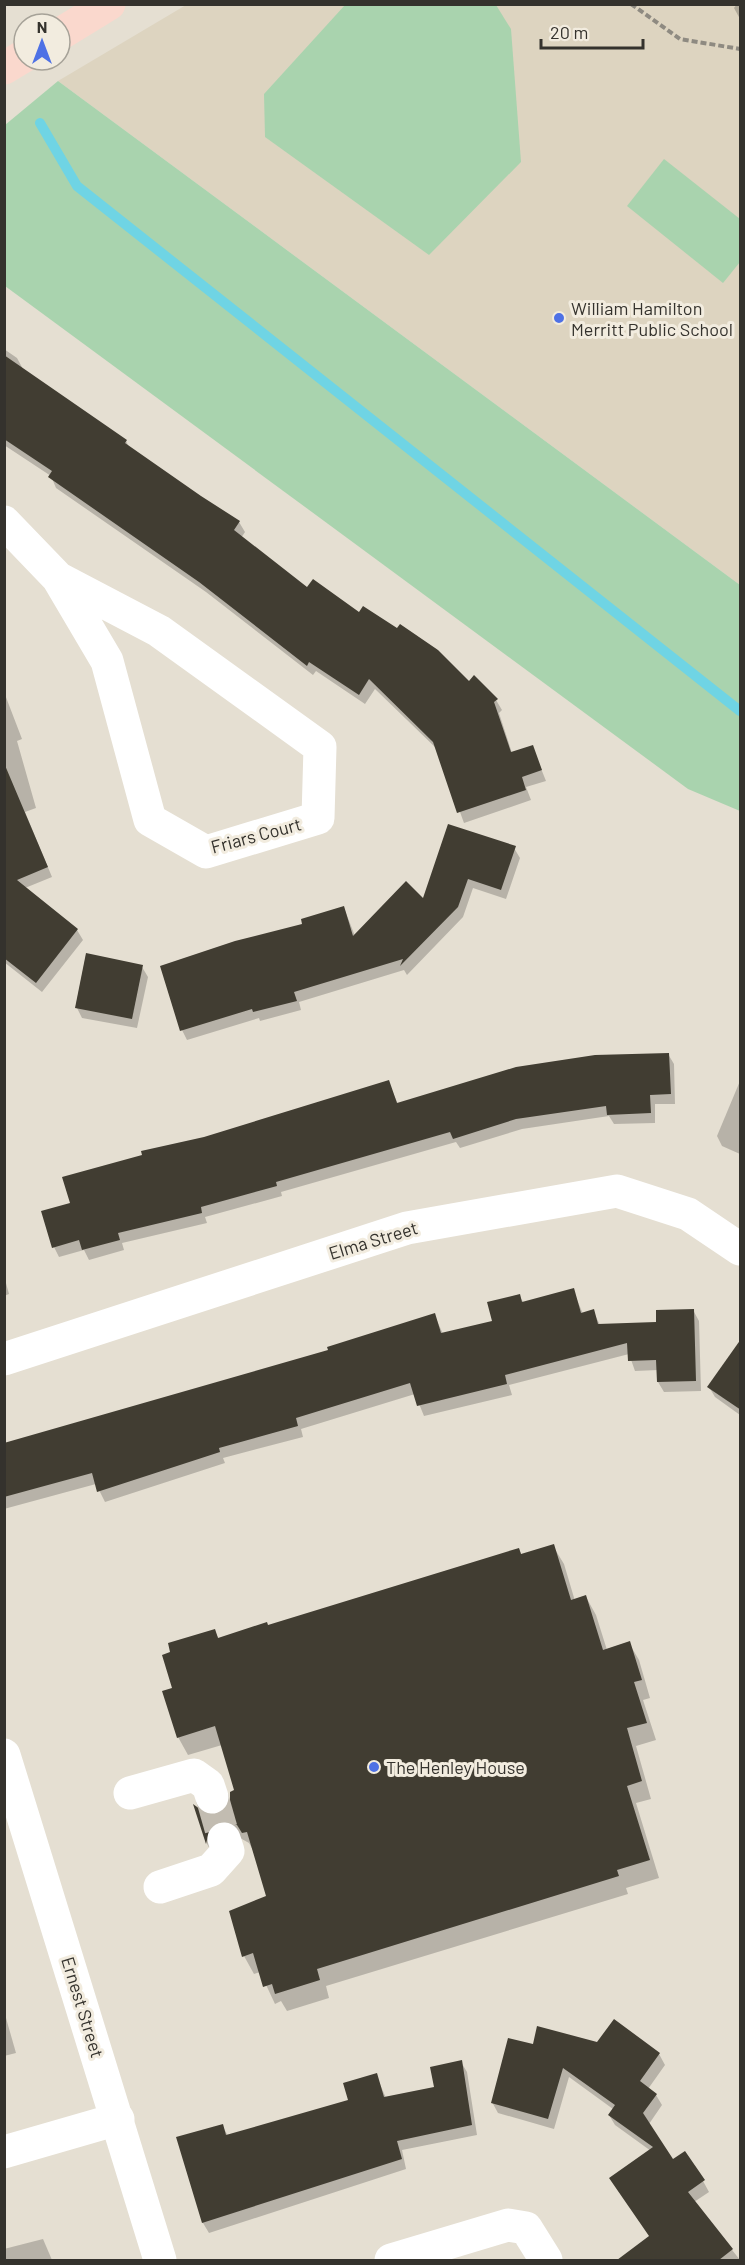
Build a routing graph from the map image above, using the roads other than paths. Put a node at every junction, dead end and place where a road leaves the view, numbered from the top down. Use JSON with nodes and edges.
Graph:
{"nodes":[{"id":1,"x":109,"y":4,"type":"edge"},
{"id":2,"x":72,"y":27,"type":"edge"},
{"id":3,"x":4,"y":522,"type":"edge"},
{"id":4,"x":58,"y":578,"type":"junction"},
{"id":5,"x":741,"y":1249,"type":"edge"},
{"id":6,"x":4,"y":1359,"type":"edge"},
{"id":7,"x":4,"y":1755,"type":"edge"},
{"id":8,"x":130,"y":1793,"type":"dead end"},
{"id":9,"x":212,"y":1797,"type":"tunnel mouth"},
{"id":10,"x":224,"y":1839,"type":"tunnel mouth"},
{"id":11,"x":160,"y":1887,"type":"dead end"},
{"id":12,"x":118,"y":2119,"type":"junction"},
{"id":13,"x":4,"y":2152,"type":"edge"},
{"id":14,"x":160,"y":2260,"type":"edge"},
{"id":15,"x":390,"y":2260,"type":"edge"},
{"id":16,"x":546,"y":2260,"type":"edge"}],
"edges":[{"from":1,"to":2,"type":"main road"},
{"from":3,"to":4,"type":"street","name":"Friars Court"},
{"from":4,"to":4,"type":"street","name":"Friars Court"},
{"from":5,"to":6,"type":"street","name":"Elma Street"},
{"from":7,"to":12,"type":"street","name":"Ernest Street"},
{"from":8,"to":9,"type":"street"},
{"from":10,"to":11,"type":"street"},
{"from":12,"to":13,"type":"street"},
{"from":12,"to":14,"type":"street","name":"Ernest Street"},
{"from":15,"to":16,"type":"street"}]}
